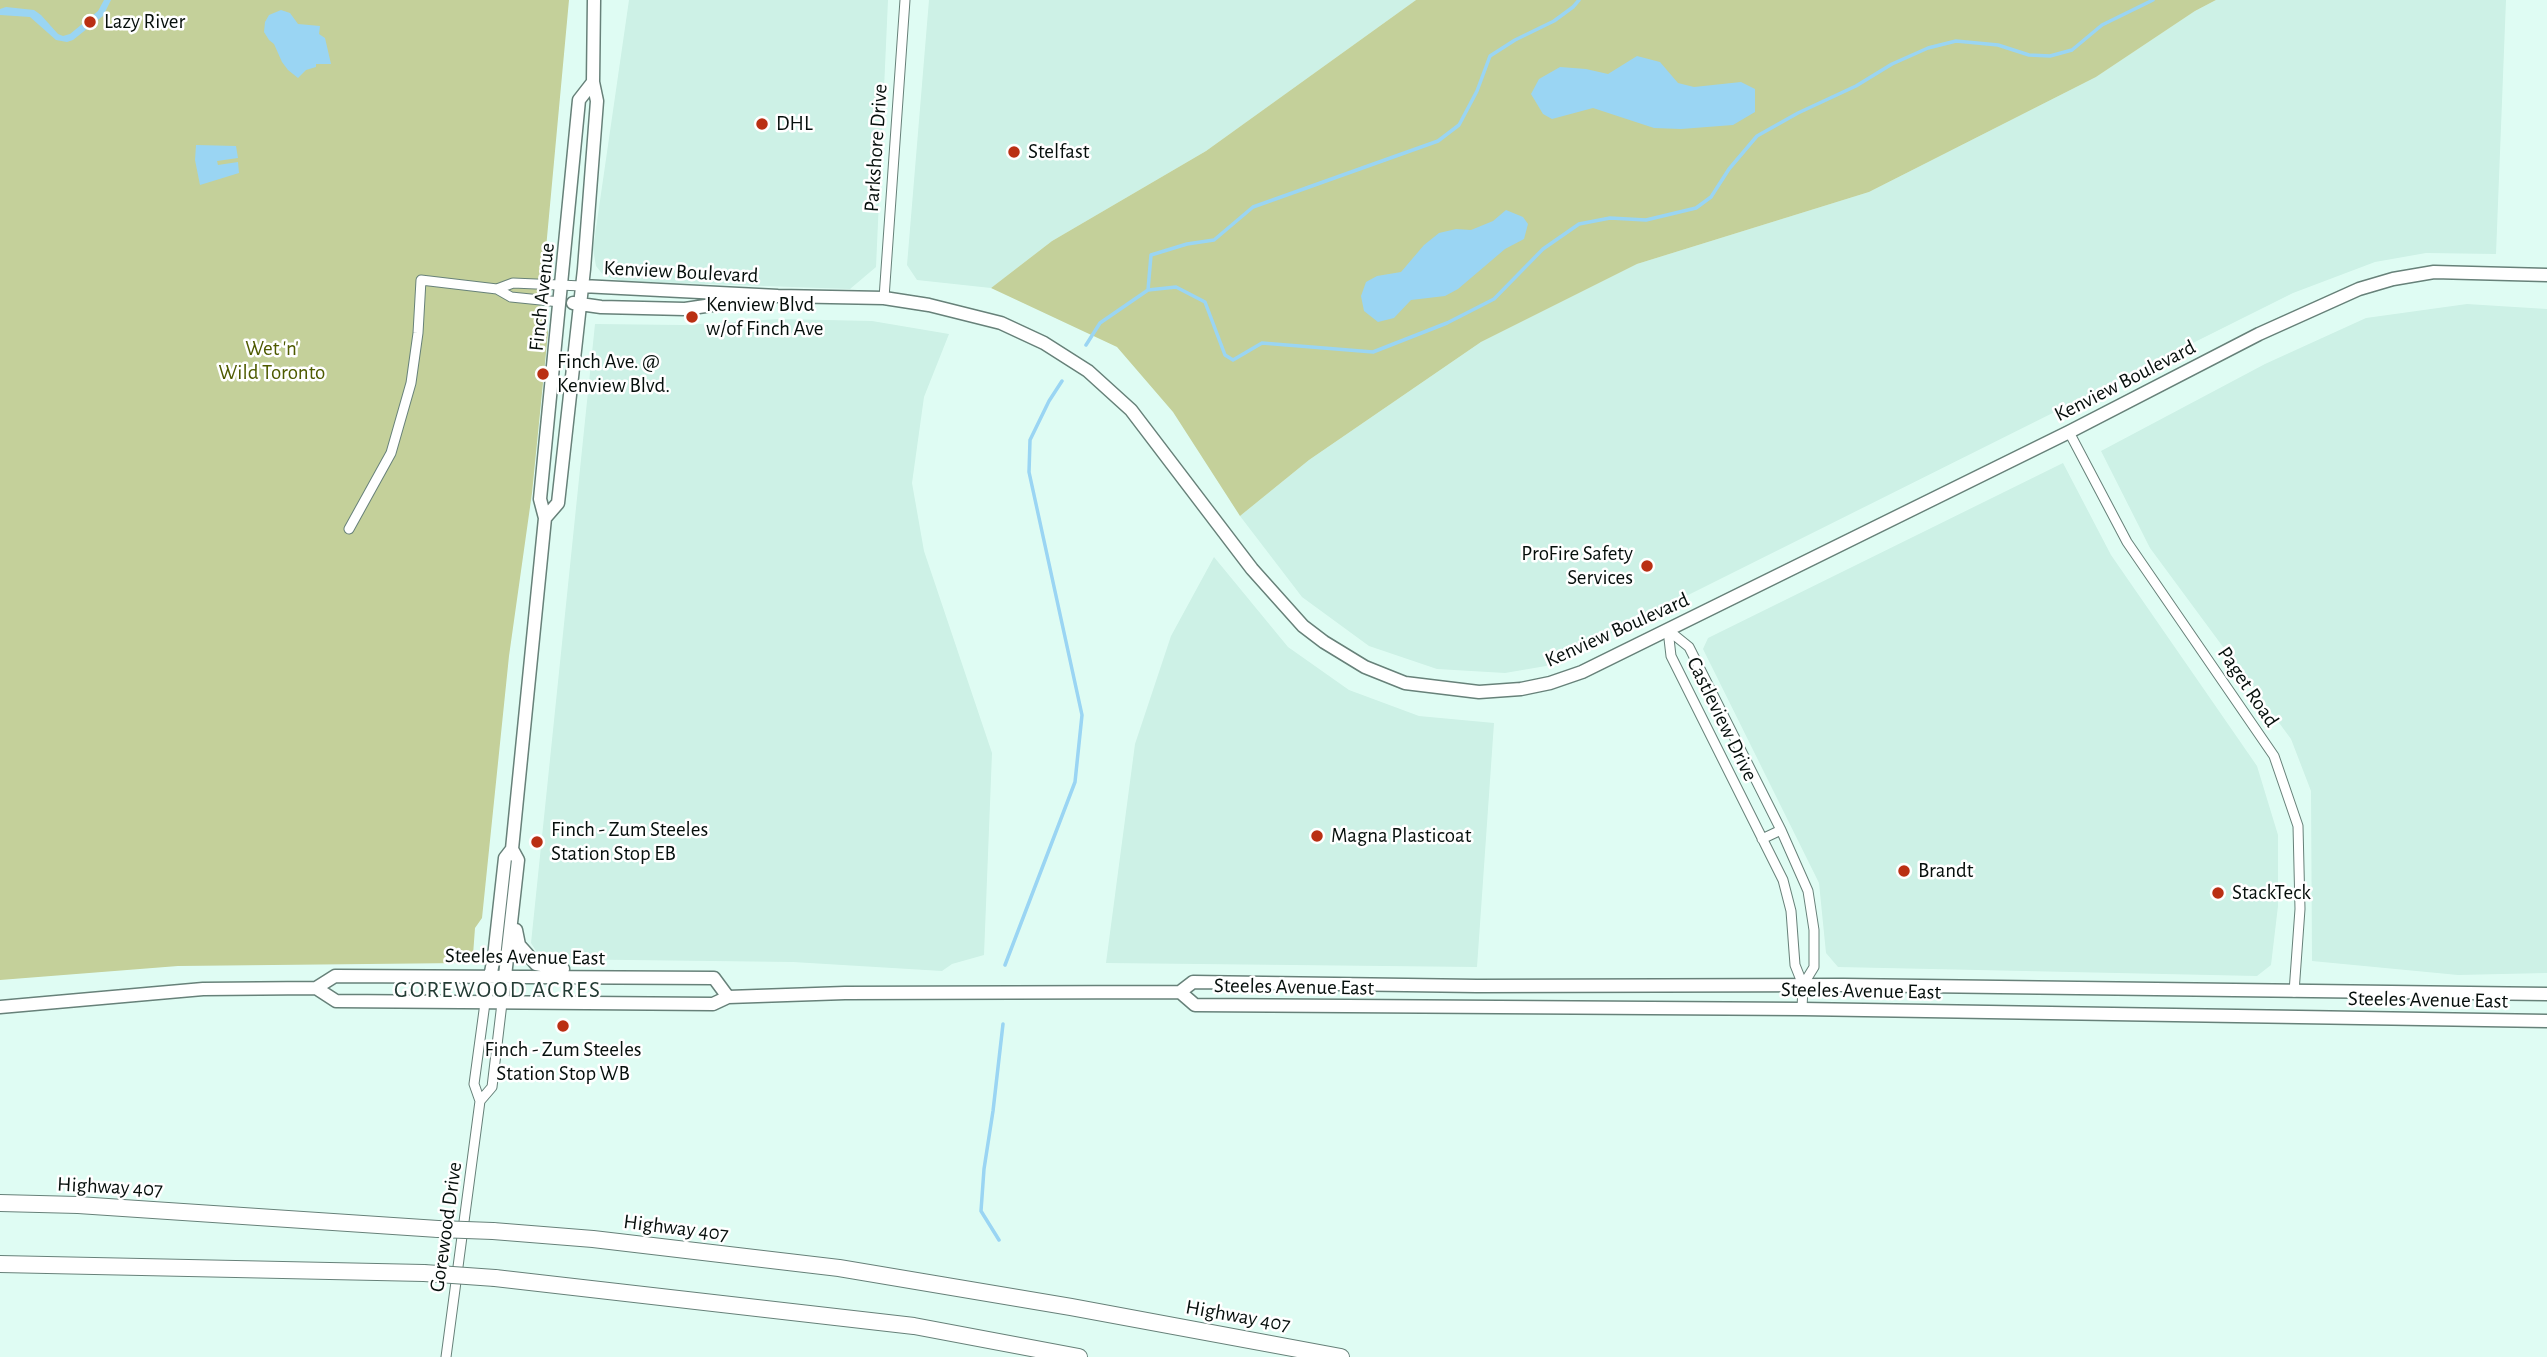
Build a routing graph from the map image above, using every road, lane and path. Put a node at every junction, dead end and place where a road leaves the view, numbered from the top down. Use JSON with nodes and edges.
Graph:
{"nodes":[{"id":1,"x":594,"y":0,"type":"edge"},
{"id":2,"x":905,"y":0,"type":"edge"},
{"id":3,"x":593,"y":82,"type":"junction"},
{"id":4,"x":2547,"y":275,"type":"edge"},
{"id":5,"x":562,"y":286,"type":"junction"},
{"id":6,"x":582,"y":286,"type":"junction"},
{"id":7,"x":497,"y":289,"type":"junction"},
{"id":8,"x":778,"y":296,"type":"junction"},
{"id":9,"x":884,"y":298,"type":"junction"},
{"id":10,"x":560,"y":302,"type":"junction"},
{"id":11,"x":580,"y":304,"type":"junction"},
{"id":12,"x":2070,"y":432,"type":"junction"},
{"id":13,"x":545,"y":518,"type":"junction"},
{"id":14,"x":349,"y":529,"type":"dead end"},
{"id":15,"x":1668,"y":630,"type":"junction"},
{"id":16,"x":1781,"y":830,"type":"junction"},
{"id":17,"x":1762,"y":839,"type":"junction"},
{"id":18,"x":515,"y":855,"type":"junction"},
{"id":19,"x":490,"y":976,"type":"junction"},
{"id":20,"x":506,"y":976,"type":"junction"},
{"id":21,"x":599,"y":977,"type":"junction"},
{"id":22,"x":1804,"y":985,"type":"junction"},
{"id":23,"x":316,"y":988,"type":"junction"},
{"id":24,"x":1180,"y":992,"type":"junction"},
{"id":25,"x":2294,"y":992,"type":"junction"},
{"id":26,"x":2547,"y":994,"type":"edge"},
{"id":27,"x":728,"y":997,"type":"junction"},
{"id":28,"x":485,"y":1003,"type":"junction"},
{"id":29,"x":502,"y":1003,"type":"junction"},
{"id":30,"x":0,"y":1007,"type":"edge"},
{"id":31,"x":1802,"y":1009,"type":"junction"},
{"id":32,"x":2547,"y":1021,"type":"edge"},
{"id":33,"x":480,"y":1101,"type":"junction"},
{"id":34,"x":0,"y":1203,"type":"edge"},
{"id":35,"x":0,"y":1264,"type":"edge"},
{"id":36,"x":446,"y":1357,"type":"edge"},
{"id":37,"x":1079,"y":1357,"type":"edge"},
{"id":38,"x":1341,"y":1357,"type":"edge"}],
"edges":[{"from":1,"to":3,"type":"main road","name":"Finch Avenue"},
{"from":2,"to":9,"type":"street","name":"Parkshore Drive"},
{"from":3,"to":5,"type":"main road","name":"Finch Avenue"},
{"from":3,"to":6,"type":"main road","name":"Finch Avenue"},
{"from":4,"to":12,"type":"main road","name":"Kenview Boulevard"},
{"from":5,"to":6,"type":"street"},
{"from":5,"to":7,"type":"street"},
{"from":5,"to":10,"type":"main road","name":"Finch Avenue"},
{"from":6,"to":8,"type":"main road","name":"Kenview Boulevard"},
{"from":6,"to":11,"type":"main road","name":"Finch Avenue"},
{"from":7,"to":10,"type":"street"},
{"from":7,"to":14,"type":"street"},
{"from":8,"to":9,"type":"main road","name":"Kenview Boulevard"},
{"from":8,"to":11,"type":"main road","name":"Kenview Boulevard"},
{"from":9,"to":15,"type":"main road","name":"Kenview Boulevard"},
{"from":10,"to":11,"type":"main road","name":"Kenview Boulevard"},
{"from":10,"to":13,"type":"main road","name":"Finch Avenue"},
{"from":11,"to":13,"type":"main road","name":"Finch Avenue"},
{"from":12,"to":15,"type":"main road","name":"Kenview Boulevard"},
{"from":12,"to":25,"type":"street","name":"Paget Road"},
{"from":13,"to":18,"type":"main road","name":"Finch Avenue"},
{"from":15,"to":16,"type":"street","name":"Castleview Drive"},
{"from":15,"to":17,"type":"street","name":"Castleview Drive"},
{"from":16,"to":17,"type":"street"},
{"from":16,"to":22,"type":"street","name":"Castleview Drive"},
{"from":17,"to":22,"type":"street","name":"Castleview Drive"},
{"from":18,"to":19,"type":"main road","name":"Finch Avenue"},
{"from":18,"to":20,"type":"main road","name":"Finch Avenue"},
{"from":18,"to":21,"type":"main road"},
{"from":19,"to":20,"type":"main road","name":"Steeles Avenue East"},
{"from":19,"to":23,"type":"main road","name":"Steeles Avenue East"},
{"from":19,"to":28,"type":"main road","name":"Finch Avenue"},
{"from":20,"to":21,"type":"main road","name":"Steeles Avenue East"},
{"from":20,"to":29,"type":"main road","name":"Finch Avenue"},
{"from":21,"to":27,"type":"main road","name":"Steeles Avenue East"},
{"from":22,"to":24,"type":"main road","name":"Steeles Avenue East"},
{"from":22,"to":25,"type":"main road","name":"Steeles Avenue East"},
{"from":22,"to":31,"type":"street","name":"Castleview Drive"},
{"from":23,"to":28,"type":"main road","name":"Steeles Avenue East"},
{"from":23,"to":30,"type":"main road","name":"Steeles Avenue East"},
{"from":24,"to":27,"type":"main road","name":"Steeles Avenue East"},
{"from":24,"to":31,"type":"main road","name":"Steeles Avenue East"},
{"from":25,"to":26,"type":"main road","name":"Steeles Avenue East"},
{"from":27,"to":29,"type":"main road","name":"Steeles Avenue East"},
{"from":28,"to":29,"type":"main road","name":"Steeles Avenue East"},
{"from":28,"to":33,"type":"street","name":"Gorewood Drive"},
{"from":29,"to":33,"type":"street","name":"Gorewood Drive"},
{"from":31,"to":32,"type":"main road","name":"Steeles Avenue East"},
{"from":33,"to":36,"type":"street","name":"Gorewood Drive"},
{"from":34,"to":38,"type":"highway","name":"Highway 407","bridge":true},
{"from":35,"to":37,"type":"highway","bridge":true}]}
